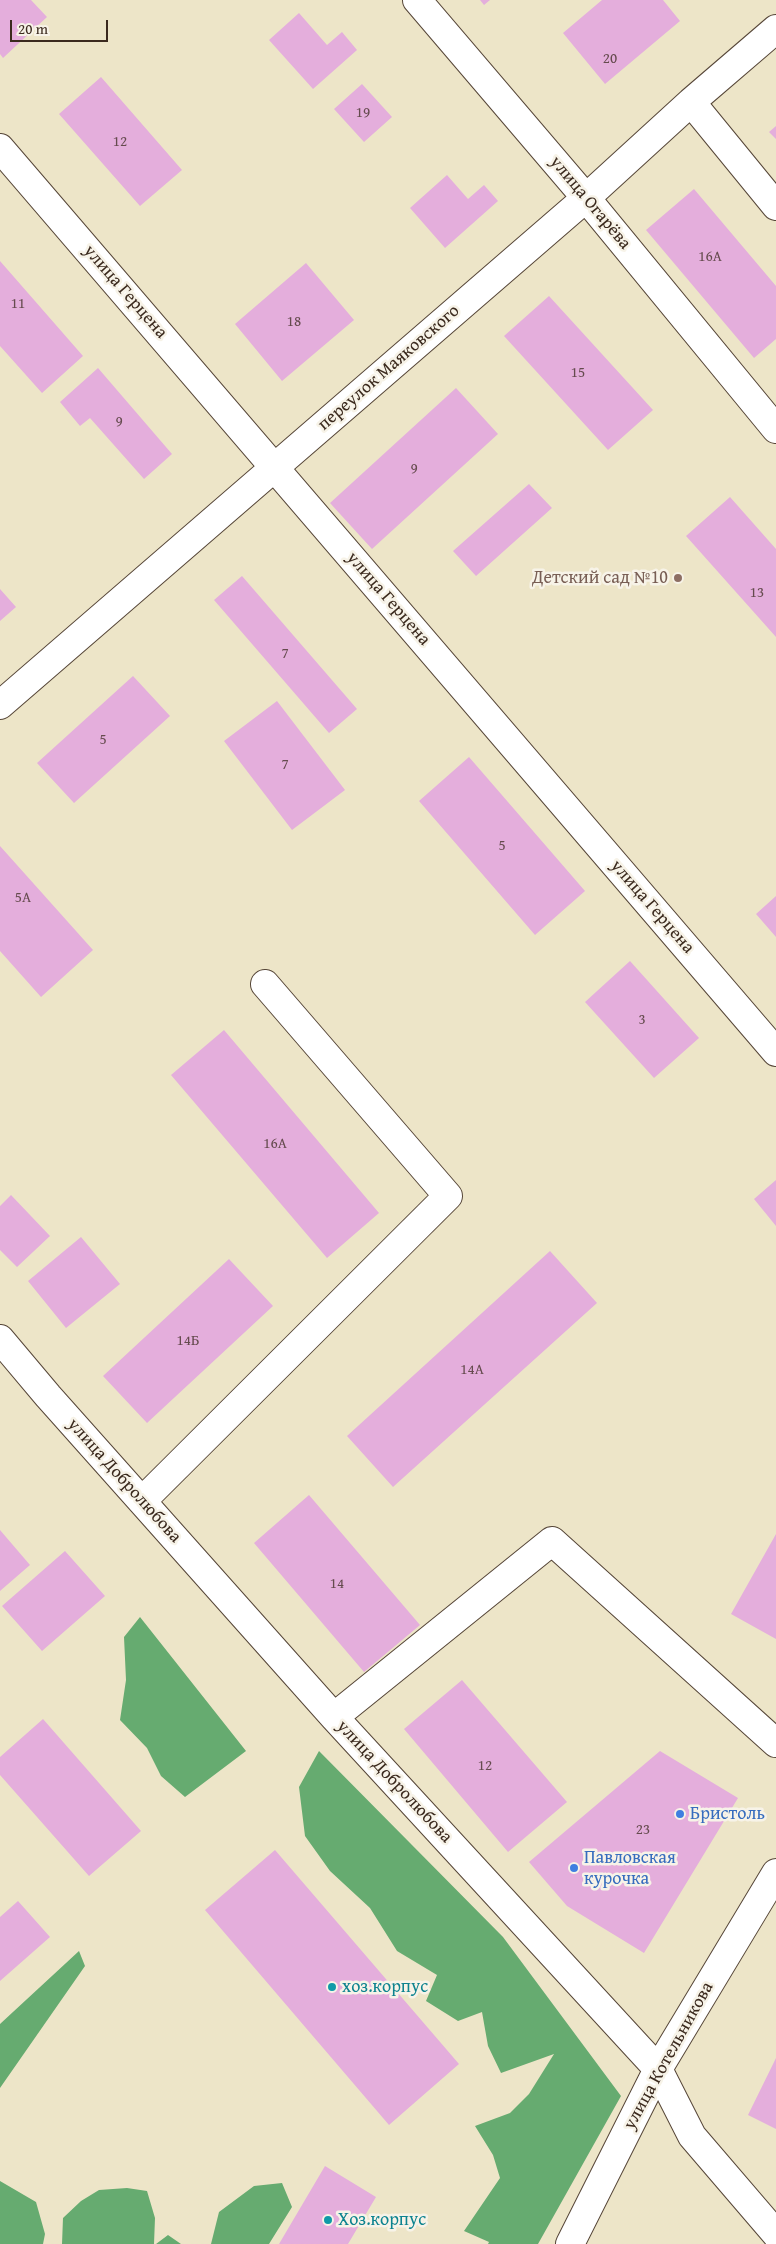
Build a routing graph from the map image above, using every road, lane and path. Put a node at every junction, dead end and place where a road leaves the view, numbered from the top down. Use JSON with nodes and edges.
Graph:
{"nodes":[{"id":1,"x":417,"y":0,"type":"edge"},
{"id":2,"x":776,"y":29,"type":"edge"},
{"id":3,"x":691,"y":102,"type":"junction"},
{"id":4,"x":0,"y":148,"type":"edge"},
{"id":5,"x":586,"y":198,"type":"junction"},
{"id":6,"x":776,"y":206,"type":"edge"},
{"id":7,"x":768,"y":419,"type":"edge"},
{"id":8,"x":275,"y":467,"type":"junction"},
{"id":9,"x":0,"y":705,"type":"edge"},
{"id":10,"x":265,"y":984,"type":"dead end"},
{"id":11,"x":776,"y":1052,"type":"edge"},
{"id":12,"x":0,"y":1339,"type":"edge"},
{"id":13,"x":142,"y":1501,"type":"junction"},
{"id":14,"x":334,"y":1717,"type":"junction"},
{"id":15,"x":776,"y":1743,"type":"edge"},
{"id":16,"x":776,"y":1873,"type":"edge"},
{"id":17,"x":658,"y":2068,"type":"junction"},
{"id":18,"x":776,"y":2234,"type":"edge"},
{"id":19,"x":570,"y":2244,"type":"edge"}],
"edges":[{"from":1,"to":5,"type":"street","name":"улица Огарёва"},
{"from":2,"to":3,"type":"street","name":"переулок Маяковского"},
{"from":3,"to":5,"type":"street","name":"переулок Маяковского"},
{"from":3,"to":6,"type":"street"},
{"from":4,"to":8,"type":"street","name":"улица Герцена"},
{"from":5,"to":7,"type":"street","name":"улица Огарёва"},
{"from":5,"to":8,"type":"street","name":"переулок Маяковского"},
{"from":8,"to":9,"type":"street","name":"переулок Маяковского"},
{"from":8,"to":11,"type":"street","name":"улица Герцена"},
{"from":10,"to":13,"type":"street"},
{"from":12,"to":13,"type":"street","name":"улица Добролюбова"},
{"from":13,"to":14,"type":"street","name":"улица Добролюбова"},
{"from":14,"to":15,"type":"street"},
{"from":14,"to":17,"type":"street","name":"улица Добролюбова"},
{"from":16,"to":17,"type":"street","name":"улица Котельникова"},
{"from":17,"to":18,"type":"street","name":"улица Добролюбова"},
{"from":17,"to":19,"type":"street","name":"улица Котельникова"}]}
